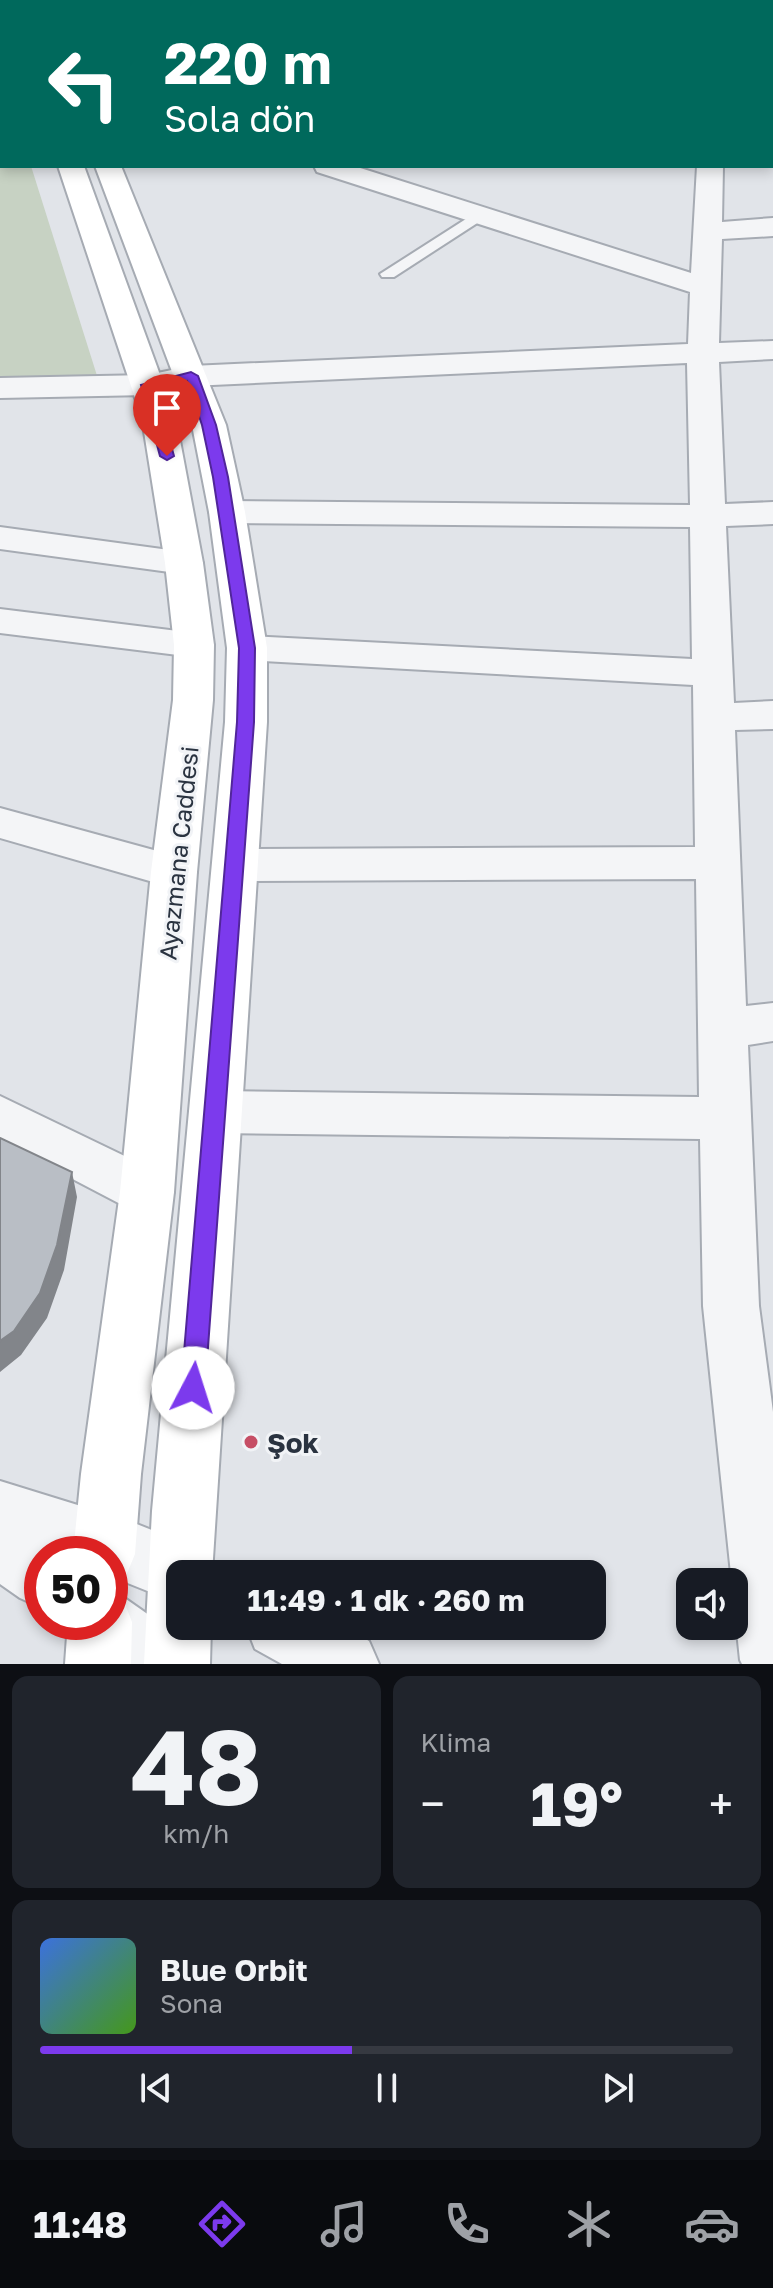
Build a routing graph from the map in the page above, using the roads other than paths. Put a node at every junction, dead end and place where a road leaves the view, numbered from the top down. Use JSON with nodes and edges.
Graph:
{"nodes":[{"id":1,"x":72,"y":168,"type":"edge"},
{"id":2,"x":109,"y":168,"type":"edge"},
{"id":3,"x":333,"y":168,"type":"edge"},
{"id":4,"x":702,"y":170,"type":"edge"},
{"id":5,"x":480,"y":215,"type":"junction"},
{"id":6,"x":773,"y":227,"type":"edge"},
{"id":7,"x":707,"y":231,"type":"junction"},
{"id":8,"x":388,"y":274,"type":"dead end"},
{"id":9,"x":705,"y":287,"type":"junction"},
{"id":10,"x":773,"y":350,"type":"edge"},
{"id":11,"x":703,"y":353,"type":"junction"},
{"id":12,"x":191,"y":376,"type":"junction"},
{"id":13,"x":148,"y":385,"type":"junction"},
{"id":14,"x":0,"y":388,"type":"edge"},
{"id":15,"x":227,"y":512,"type":"junction"},
{"id":16,"x":773,"y":513,"type":"edge"},
{"id":17,"x":707,"y":516,"type":"junction"},
{"id":18,"x":0,"y":538,"type":"edge"},
{"id":19,"x":184,"y":563,"type":"junction"},
{"id":20,"x":0,"y":621,"type":"edge"},
{"id":21,"x":194,"y":645,"type":"junction"},
{"id":22,"x":247,"y":648,"type":"junction"},
{"id":23,"x":712,"y":695,"type":"junction"},
{"id":24,"x":773,"y":715,"type":"edge"},
{"id":25,"x":0,"y":823,"type":"edge"},
{"id":26,"x":716,"y":863,"type":"junction"},
{"id":27,"x":235,"y":865,"type":"junction"},
{"id":28,"x":174,"y":872,"type":"junction"},
{"id":29,"x":773,"y":1022,"type":"edge"},
{"id":30,"x":722,"y":1029,"type":"junction"},
{"id":31,"x":215,"y":1112,"type":"junction"},
{"id":32,"x":0,"y":1117,"type":"edge"},
{"id":33,"x":725,"y":1118,"type":"junction"},
{"id":34,"x":147,"y":1192,"type":"junction"},
{"id":35,"x":756,"y":1381,"type":"edge"},
{"id":36,"x":0,"y":1511,"type":"edge"},
{"id":37,"x":70,"y":1536,"type":"edge"},
{"id":38,"x":105,"y":1536,"type":"edge"},
{"id":39,"x":0,"y":1545,"type":"edge"},
{"id":40,"x":128,"y":1556,"type":"edge"},
{"id":41,"x":183,"y":1560,"type":"edge"},
{"id":42,"x":24,"y":1563,"type":"edge"},
{"id":43,"x":166,"y":1568,"type":"edge"},
{"id":44,"x":100,"y":1640,"type":"edge"},
{"id":45,"x":128,"y":1640,"type":"edge"},
{"id":46,"x":178,"y":1640,"type":"edge"},
{"id":47,"x":303,"y":1640,"type":"edge"},
{"id":48,"x":773,"y":1660,"type":"edge"},
{"id":49,"x":98,"y":1664,"type":"edge"},
{"id":50,"x":163,"y":1664,"type":"edge"},
{"id":51,"x":177,"y":1664,"type":"edge"},
{"id":52,"x":346,"y":1664,"type":"edge"}],
"edges":[{"from":1,"to":13,"type":"main road","name":"Ayazmana Caddesi"},
{"from":2,"to":12,"type":"main road"},
{"from":3,"to":5,"type":"street"},
{"from":4,"to":7,"type":"street"},
{"from":5,"to":8,"type":"lane"},
{"from":5,"to":9,"type":"street"},
{"from":6,"to":7,"type":"street"},
{"from":7,"to":9,"type":"street"},
{"from":9,"to":11,"type":"street"},
{"from":10,"to":11,"type":"street"},
{"from":11,"to":12,"type":"street"},
{"from":11,"to":17,"type":"street"},
{"from":12,"to":13,"type":"street"},
{"from":12,"to":15,"type":"main road"},
{"from":13,"to":14,"type":"street"},
{"from":13,"to":19,"type":"main road","name":"Ayazmana Caddesi"},
{"from":15,"to":17,"type":"street"},
{"from":15,"to":22,"type":"main road"},
{"from":16,"to":17,"type":"street"},
{"from":17,"to":23,"type":"street"},
{"from":18,"to":19,"type":"street"},
{"from":19,"to":21,"type":"main road","name":"Ayazmana Caddesi"},
{"from":20,"to":21,"type":"street"},
{"from":21,"to":28,"type":"main road","name":"Ayazmana Caddesi"},
{"from":22,"to":23,"type":"street"},
{"from":22,"to":27,"type":"main road"},
{"from":23,"to":24,"type":"street"},
{"from":23,"to":26,"type":"street"},
{"from":25,"to":28,"type":"street"},
{"from":26,"to":27,"type":"street"},
{"from":26,"to":30,"type":"street"},
{"from":27,"to":31,"type":"main road"},
{"from":28,"to":34,"type":"main road","name":"Ayazmana Caddesi"},
{"from":29,"to":30,"type":"street"},
{"from":30,"to":33,"type":"street"},
{"from":31,"to":33,"type":"street"},
{"from":31,"to":41,"type":"main road"},
{"from":32,"to":34,"type":"street"},
{"from":33,"to":35,"type":"street"},
{"from":34,"to":38,"type":"main road","name":"Ayazmana Caddesi"},
{"from":35,"to":48,"type":"street"},
{"from":36,"to":37,"type":"street"},
{"from":39,"to":42,"type":"street"},
{"from":40,"to":43,"type":"street"},
{"from":44,"to":49,"type":"main road"},
{"from":45,"to":50,"type":"street"},
{"from":46,"to":51,"type":"main road"},
{"from":47,"to":52,"type":"street"}]}
